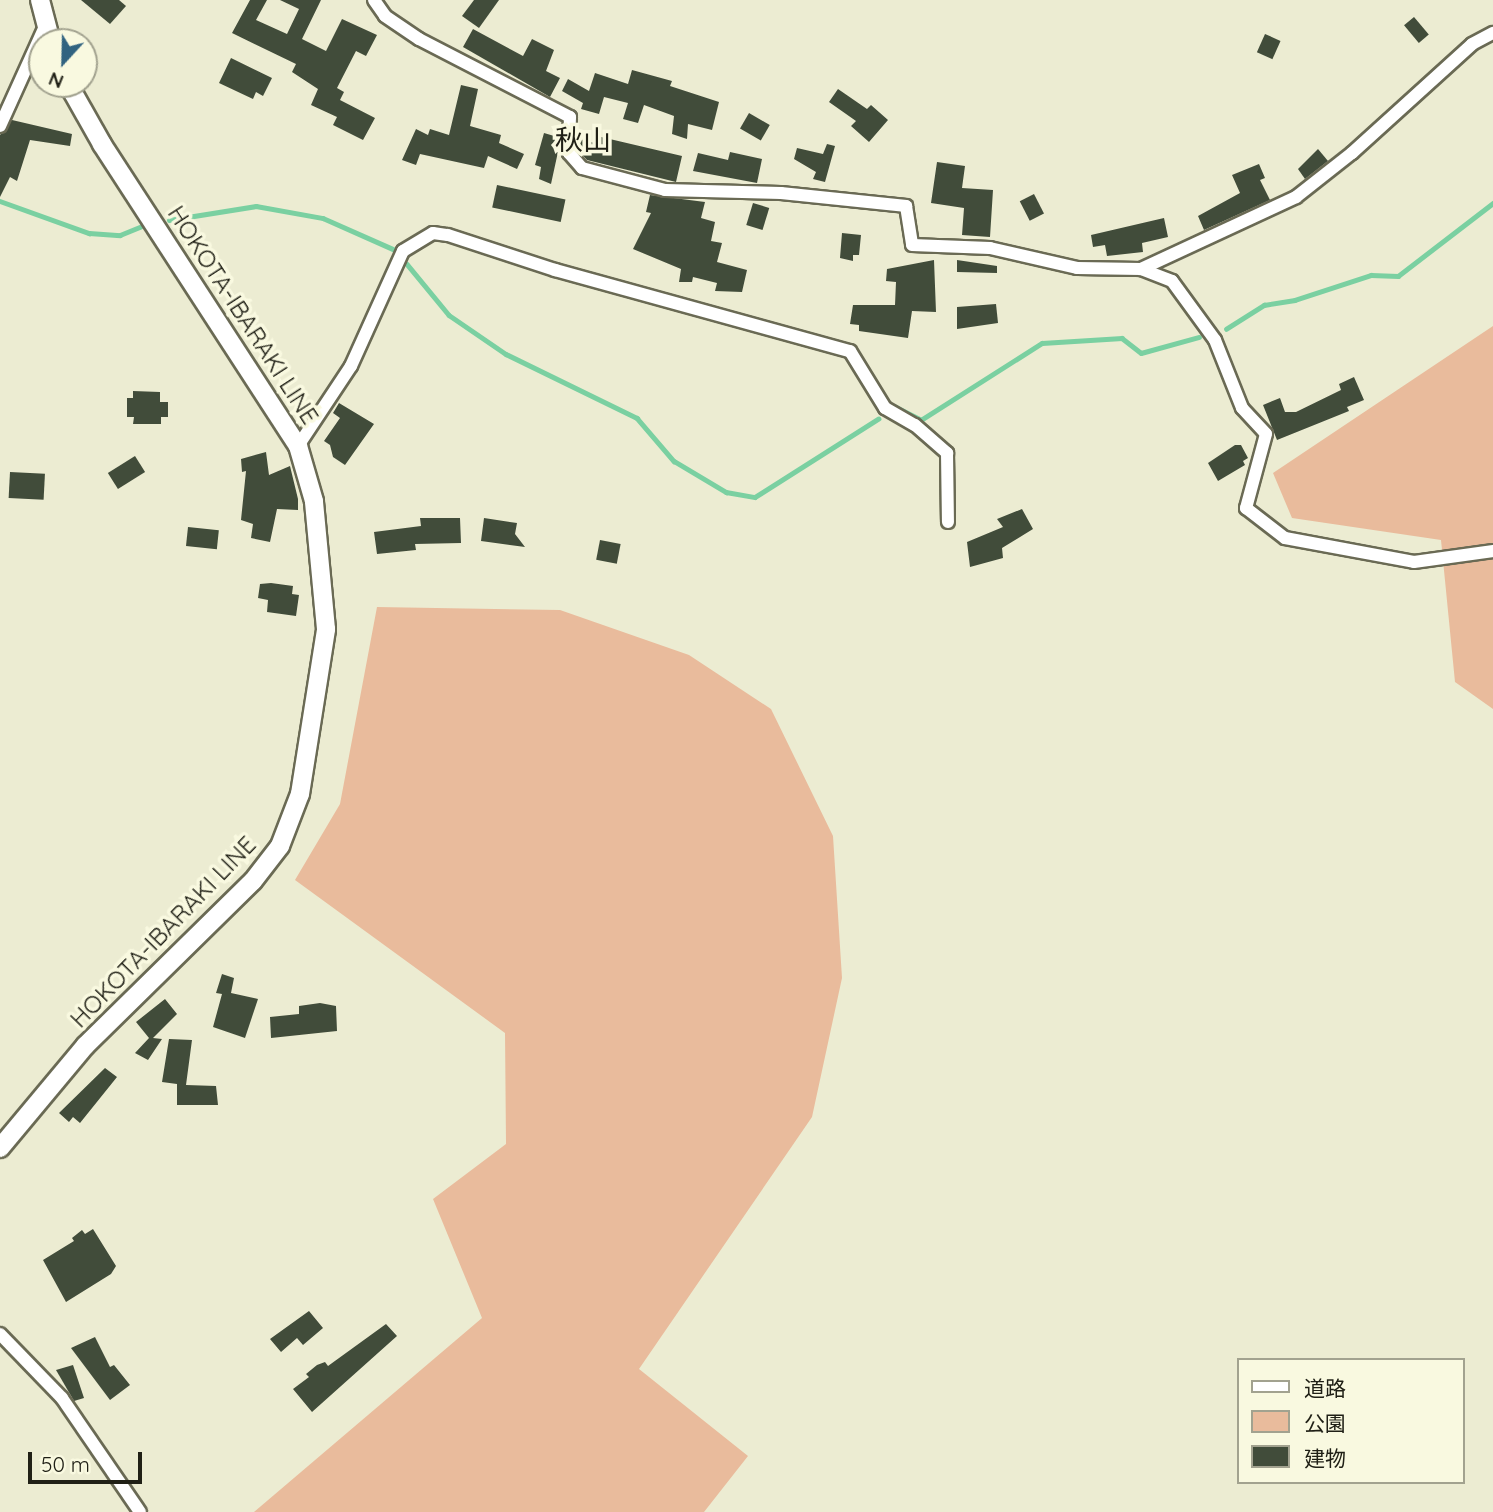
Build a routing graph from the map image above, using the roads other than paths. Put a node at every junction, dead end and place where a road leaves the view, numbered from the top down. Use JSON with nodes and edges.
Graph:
{"nodes":[{"id":1,"x":40,"y":0,"type":"edge"},
{"id":2,"x":374,"y":0,"type":"edge"},
{"id":3,"x":46,"y":24,"type":"junction"},
{"id":4,"x":47,"y":28,"type":"edge"},
{"id":5,"x":1493,"y":33,"type":"edge"},
{"id":6,"x":76,"y":98,"type":"edge"},
{"id":7,"x":0,"y":126,"type":"edge"},
{"id":8,"x":1141,"y":269,"type":"junction"},
{"id":9,"x":298,"y":446,"type":"junction"},
{"id":10,"x":948,"y":522,"type":"dead end"},
{"id":11,"x":1493,"y":551,"type":"edge"},
{"id":12,"x":0,"y":1147,"type":"edge"},
{"id":13,"x":0,"y":1334,"type":"edge"},
{"id":14,"x":139,"y":1512,"type":"edge"}],
"edges":[{"from":1,"to":3,"type":"main road"},
{"from":2,"to":8,"type":"street"},
{"from":3,"to":4,"type":"main road"},
{"from":3,"to":7,"type":"street"},
{"from":5,"to":8,"type":"street"},
{"from":6,"to":9,"type":"main road","name":"HOKOTA-IBARAKI LINE"},
{"from":8,"to":11,"type":"street"},
{"from":9,"to":10,"type":"street"},
{"from":9,"to":12,"type":"main road","name":"HOKOTA-IBARAKI LINE"},
{"from":13,"to":14,"type":"street"}]}
